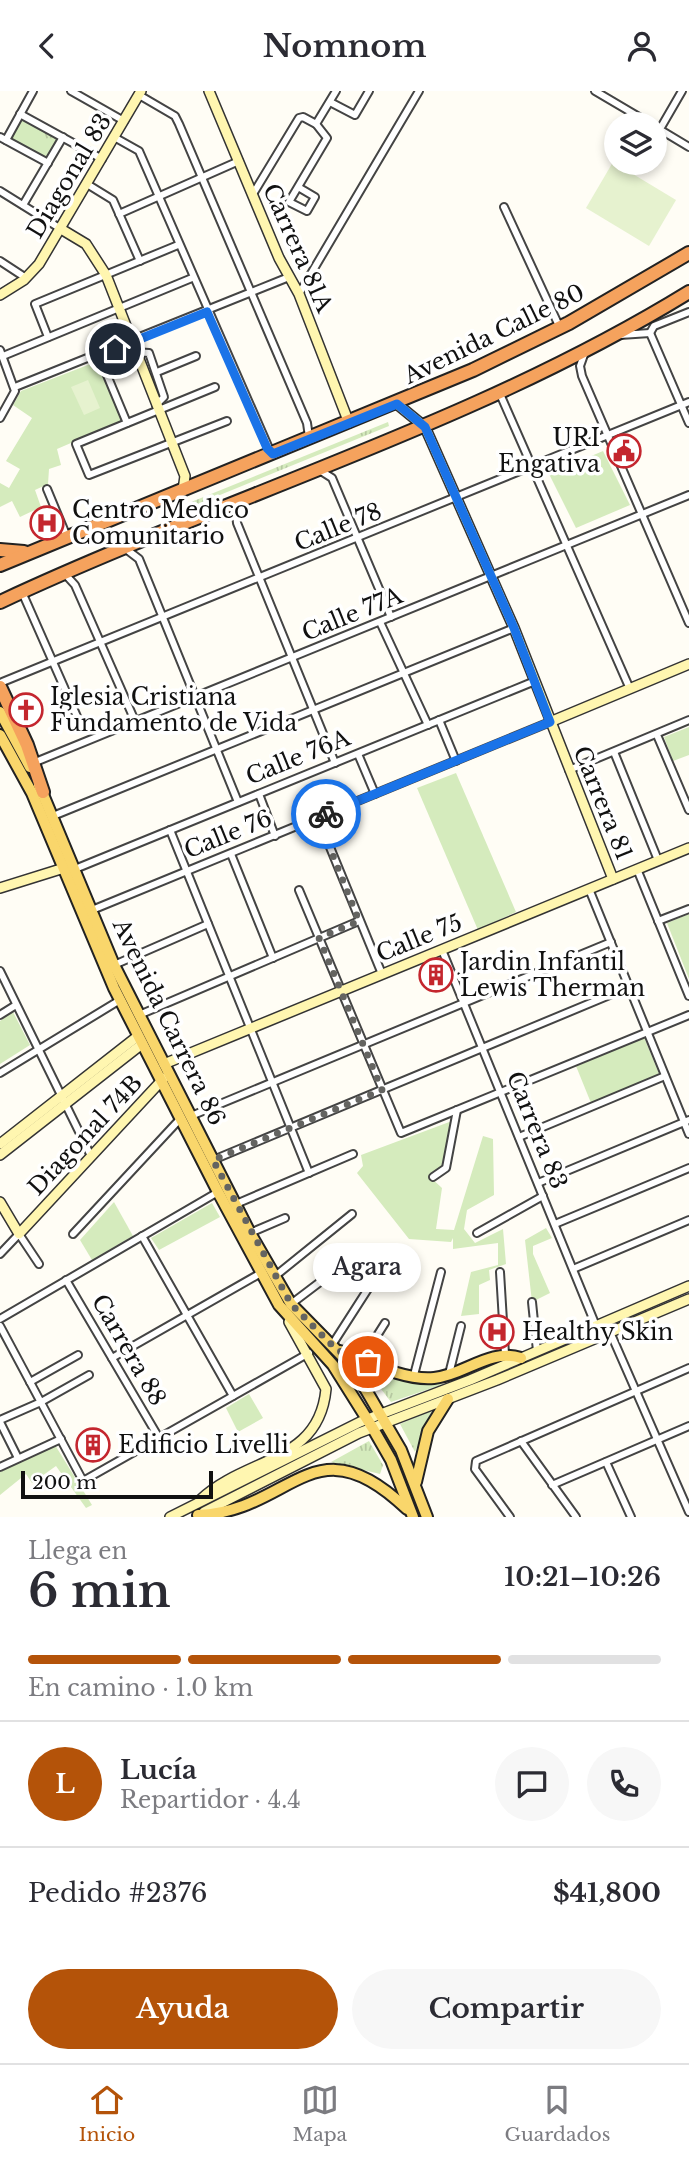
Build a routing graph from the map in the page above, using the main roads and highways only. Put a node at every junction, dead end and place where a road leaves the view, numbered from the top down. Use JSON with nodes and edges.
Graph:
{"nodes":[{"id":1,"x":689,"y":253,"type":"edge"},
{"id":2,"x":689,"y":292,"type":"edge"},
{"id":3,"x":0,"y":551,"type":"edge"},
{"id":4,"x":31,"y":551,"type":"junction"},
{"id":5,"x":0,"y":565,"type":"edge"},
{"id":6,"x":19,"y":593,"type":"junction"},
{"id":7,"x":0,"y":602,"type":"edge"},
{"id":8,"x":0,"y":610,"type":"edge"},
{"id":9,"x":0,"y":685,"type":"edge"},
{"id":10,"x":0,"y":712,"type":"edge"},
{"id":11,"x":0,"y":735,"type":"edge"},
{"id":12,"x":31,"y":764,"type":"junction"},
{"id":13,"x":43,"y":792,"type":"joint"},
{"id":14,"x":70,"y":868,"type":"junction"},
{"id":15,"x":138,"y":1030,"type":"junction"},
{"id":16,"x":164,"y":1073,"type":"junction"},
{"id":17,"x":185,"y":1118,"type":"junction"},
{"id":18,"x":285,"y":1305,"type":"junction"},
{"id":19,"x":334,"y":1348,"type":"junction"},
{"id":20,"x":521,"y":1358,"type":"road end"},
{"id":21,"x":448,"y":1399,"type":"road end"},
{"id":22,"x":415,"y":1488,"type":"junction"},
{"id":23,"x":195,"y":1513,"type":"edge"},
{"id":24,"x":408,"y":1515,"type":"edge"},
{"id":25,"x":427,"y":1517,"type":"edge"}],
"edges":[{"from":1,"to":4,"type":"highway","name":"Avenida Calle 80"},
{"from":2,"to":6,"type":"highway"},
{"from":3,"to":4,"type":"highway"},
{"from":4,"to":5,"type":"highway","name":"Avenida Calle 80"},
{"from":6,"to":7,"type":"highway"},
{"from":6,"to":8,"type":"highway"},
{"from":9,"to":12,"type":"highway"},
{"from":10,"to":12,"type":"main road"},
{"from":11,"to":14,"type":"main road","name":"Avenida Carrera 86"},
{"from":12,"to":13,"type":"highway"},
{"from":13,"to":14,"type":"main road","name":"Avenida Carrera 86"},
{"from":14,"to":15,"type":"main road","name":"Avenida Carrera 86"},
{"from":14,"to":15,"type":"main road","name":"Avenida Carrera 86"},
{"from":15,"to":16,"type":"main road","name":"Avenida Carrera 86"},
{"from":15,"to":16,"type":"main road","name":"Avenida Carrera 86"},
{"from":16,"to":17,"type":"main road","name":"Avenida Carrera 86"},
{"from":17,"to":18,"type":"main road","name":"Avenida Carrera 86"},
{"from":17,"to":18,"type":"main road","name":"Avenida Carrera 86"},
{"from":18,"to":19,"type":"main road","name":"Avenida Carrera 86"},
{"from":18,"to":24,"type":"main road","name":"Avenida Carrera 86"},
{"from":19,"to":20,"type":"main road"},
{"from":19,"to":22,"type":"main road","name":"Avenida Carrera 86"},
{"from":21,"to":22,"type":"main road"},
{"from":22,"to":25,"type":"main road","name":"Avenida Carrera 86"},
{"from":23,"to":24,"type":"main road"}]}
